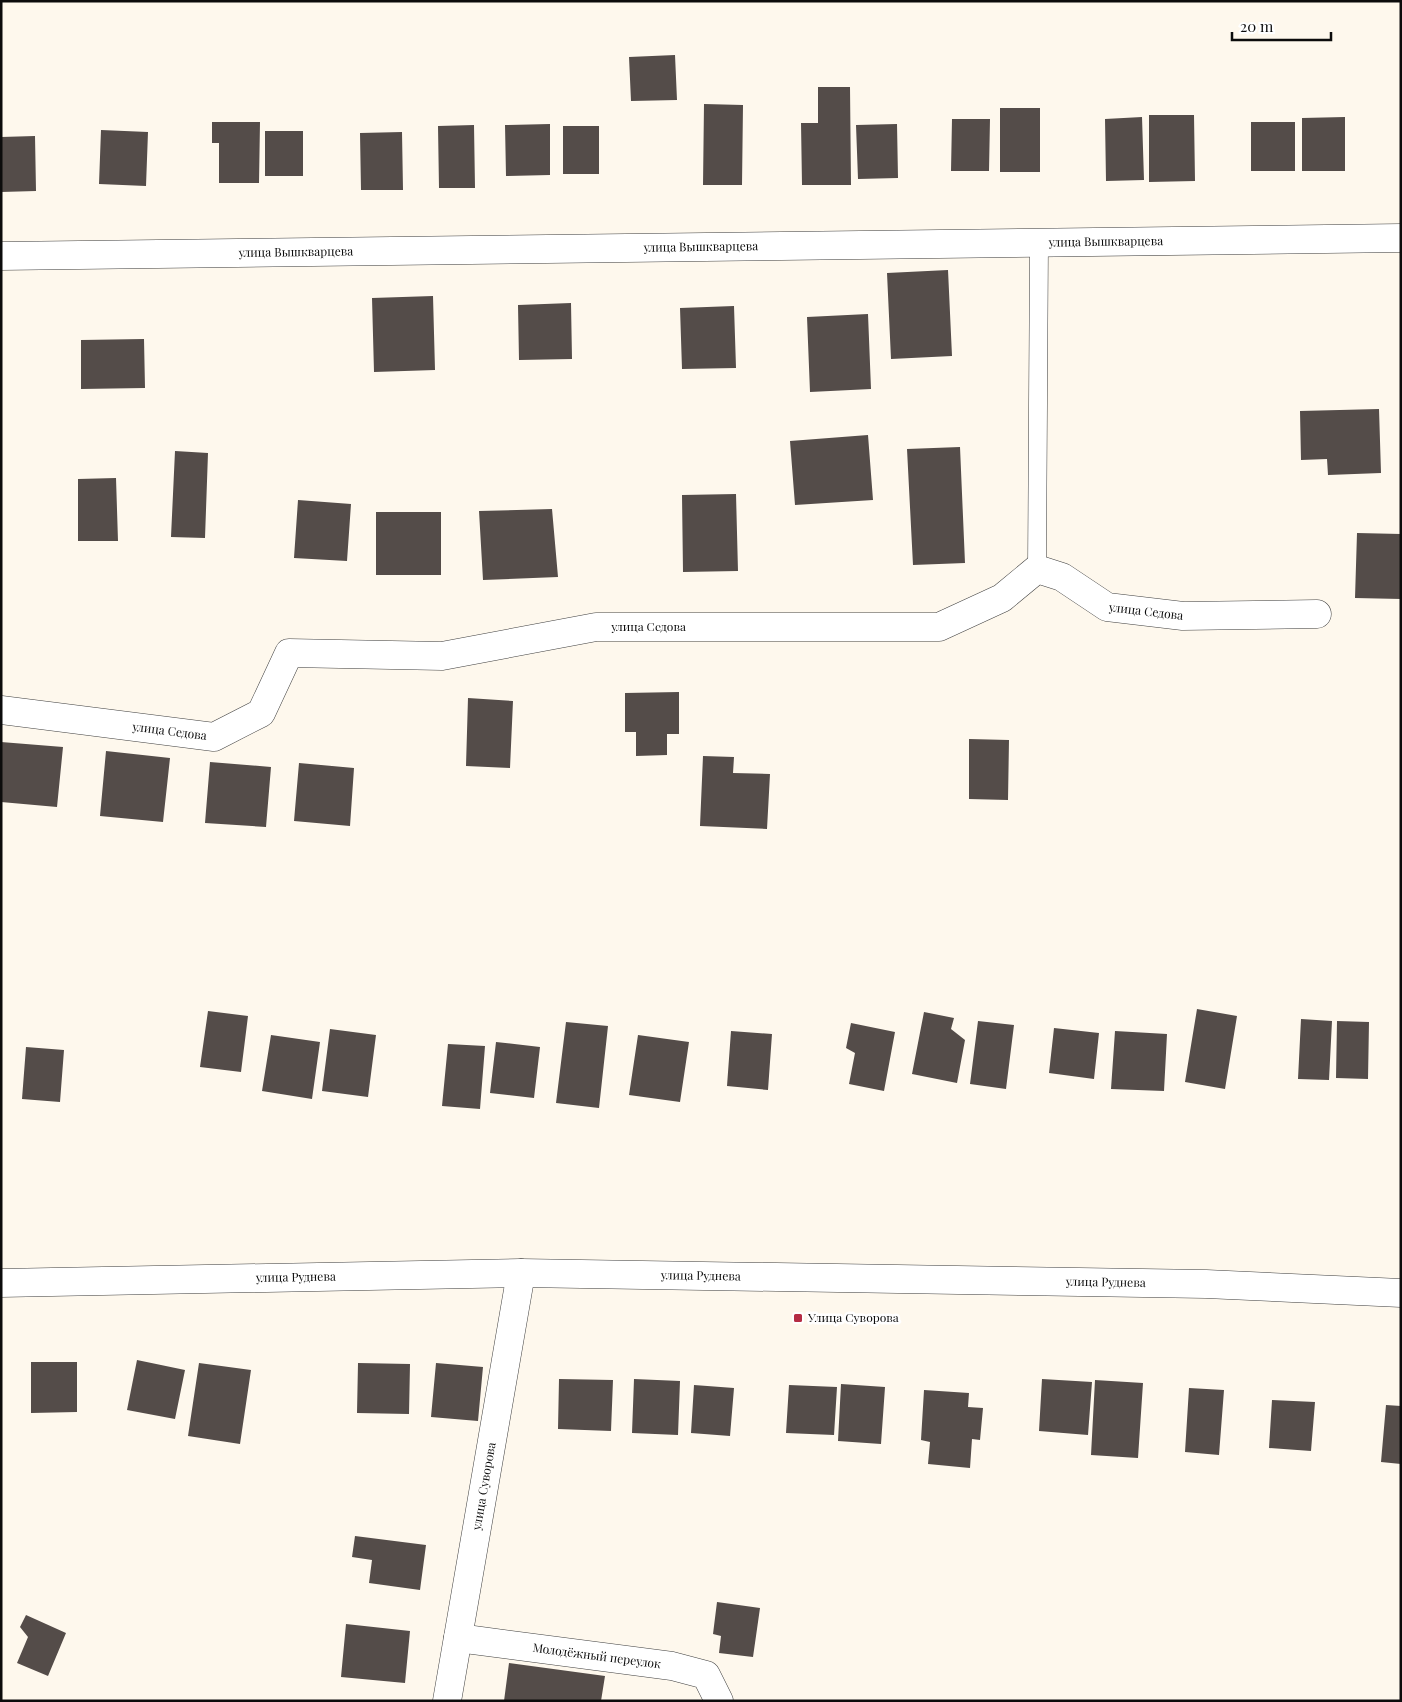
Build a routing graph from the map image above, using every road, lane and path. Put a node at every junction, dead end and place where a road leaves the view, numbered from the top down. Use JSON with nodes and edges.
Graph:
{"nodes":[{"id":1,"x":1401,"y":238,"type":"edge"},
{"id":2,"x":1039,"y":242,"type":"junction"},
{"id":3,"x":1,"y":256,"type":"edge"},
{"id":4,"x":1037,"y":569,"type":"junction"},
{"id":5,"x":1317,"y":614,"type":"dead end"},
{"id":6,"x":1,"y":710,"type":"edge"},
{"id":7,"x":520,"y":1273,"type":"junction"},
{"id":8,"x":1,"y":1283,"type":"edge"},
{"id":9,"x":1401,"y":1293,"type":"edge"},
{"id":10,"x":458,"y":1638,"type":"junction"},
{"id":11,"x":447,"y":1701,"type":"edge"},
{"id":12,"x":719,"y":1701,"type":"edge"}],
"edges":[{"from":1,"to":2,"type":"street","name":"улица Вышкварцева"},
{"from":2,"to":3,"type":"street","name":"улица Вышкварцева"},
{"from":2,"to":4,"type":"lane"},
{"from":4,"to":5,"type":"street","name":"улица Седова"},
{"from":4,"to":6,"type":"street","name":"улица Седова"},
{"from":7,"to":8,"type":"street","name":"улица Руднева"},
{"from":7,"to":9,"type":"street","name":"улица Руднева"},
{"from":7,"to":10,"type":"street","name":"улица Суворова"},
{"from":10,"to":11,"type":"street","name":"улица Суворова"},
{"from":10,"to":12,"type":"street","name":"Молодёжный переулок"}]}
